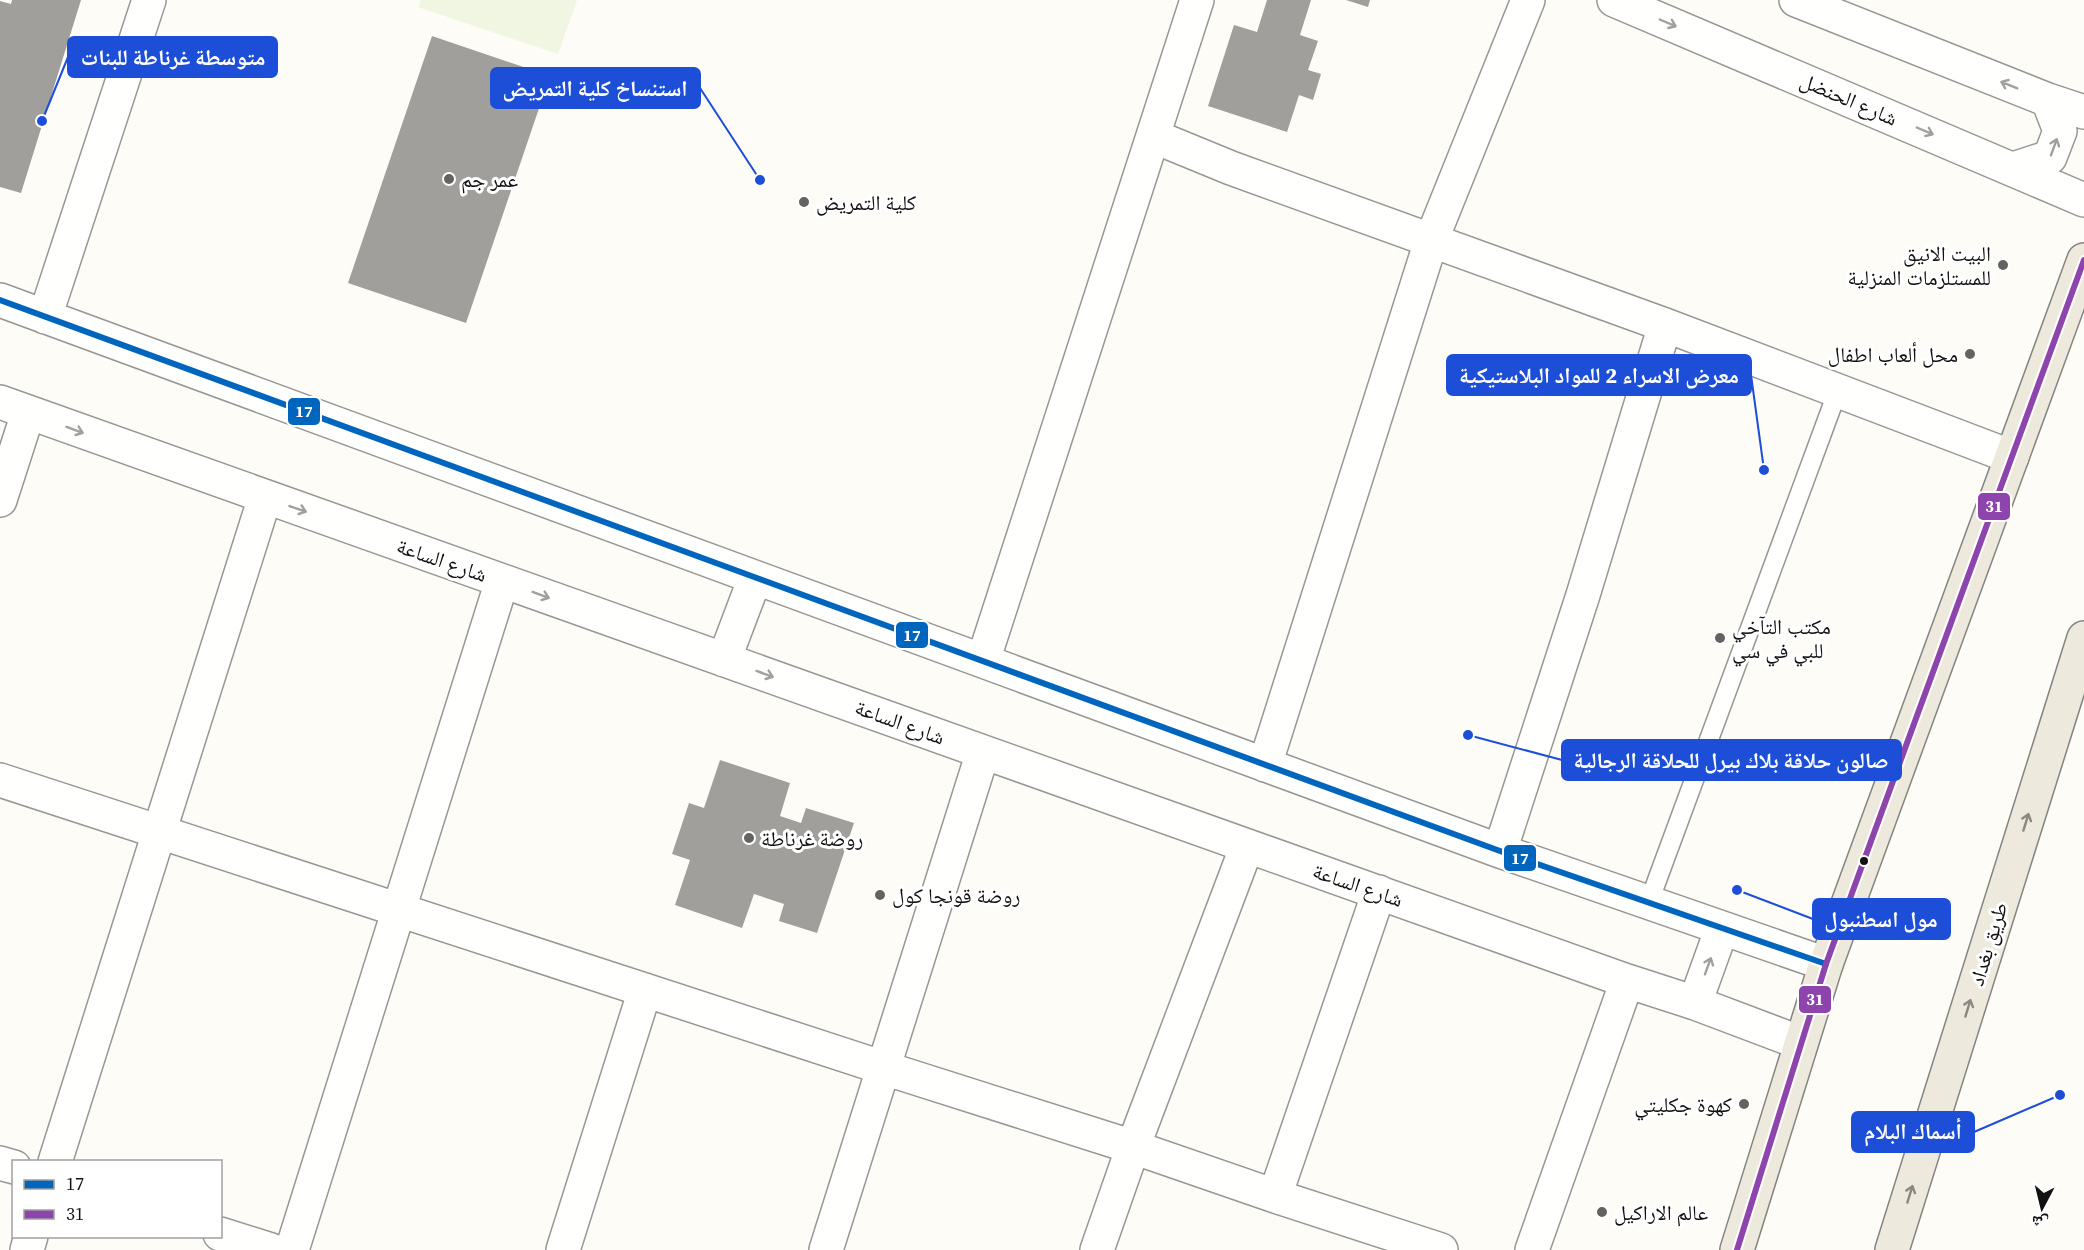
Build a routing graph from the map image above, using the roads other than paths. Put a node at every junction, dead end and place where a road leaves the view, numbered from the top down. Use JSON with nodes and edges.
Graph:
{"nodes":[{"id":1,"x":149,"y":0,"type":"edge"},
{"id":2,"x":1197,"y":0,"type":"edge"},
{"id":3,"x":1528,"y":0,"type":"edge"},
{"id":4,"x":1614,"y":0,"type":"edge"},
{"id":5,"x":1796,"y":0,"type":"edge"},
{"id":6,"x":2048,"y":100,"type":"junction"},
{"id":7,"x":2084,"y":112,"type":"edge"},
{"id":8,"x":1154,"y":136,"type":"junction"},
{"id":9,"x":2013,"y":169,"type":"junction"},
{"id":10,"x":2084,"y":200,"type":"edge"},
{"id":11,"x":1431,"y":241,"type":"junction"},
{"id":12,"x":2084,"y":260,"type":"edge"},
{"id":13,"x":0,"y":300,"type":"edge"},
{"id":14,"x":45,"y":317,"type":"junction"},
{"id":15,"x":1665,"y":325,"type":"junction"},
{"id":16,"x":1838,"y":390,"type":"junction"},
{"id":17,"x":14,"y":408,"type":"edge"},
{"id":18,"x":2012,"y":457,"type":"junction"},
{"id":19,"x":265,"y":497,"type":"junction"},
{"id":20,"x":0,"y":500,"type":"edge"},
{"id":21,"x":754,"y":578,"type":"junction"},
{"id":22,"x":502,"y":581,"type":"junction"},
{"id":23,"x":2083,"y":644,"type":"edge"},
{"id":24,"x":724,"y":660,"type":"junction"},
{"id":25,"x":983,"y":661,"type":"junction"},
{"id":26,"x":983,"y":752,"type":"junction"},
{"id":27,"x":1265,"y":765,"type":"junction"},
{"id":28,"x":0,"y":780,"type":"edge"},
{"id":29,"x":160,"y":832,"type":"junction"},
{"id":30,"x":1247,"y":846,"type":"junction"},
{"id":31,"x":1500,"y":851,"type":"junction"},
{"id":32,"x":1379,"y":892,"type":"junction"},
{"id":33,"x":1649,"y":902,"type":"junction"},
{"id":34,"x":399,"y":910,"type":"junction"},
{"id":35,"x":1722,"y":928,"type":"junction"},
{"id":36,"x":1826,"y":963,"type":"junction"},
{"id":37,"x":1627,"y":981,"type":"junction"},
{"id":38,"x":645,"y":990,"type":"junction"},
{"id":39,"x":1695,"y":1003,"type":"junction"},
{"id":40,"x":1801,"y":1043,"type":"junction"},
{"id":41,"x":884,"y":1068,"type":"junction"},
{"id":42,"x":1133,"y":1147,"type":"junction"},
{"id":43,"x":55,"y":1160,"type":"edge"},
{"id":44,"x":1275,"y":1196,"type":"junction"},
{"id":45,"x":222,"y":1235,"type":"edge"},
{"id":46,"x":271,"y":1250,"type":"edge"},
{"id":47,"x":292,"y":1250,"type":"edge"},
{"id":48,"x":563,"y":1250,"type":"edge"},
{"id":49,"x":826,"y":1250,"type":"edge"},
{"id":50,"x":1097,"y":1250,"type":"edge"},
{"id":51,"x":1441,"y":1250,"type":"edge"},
{"id":52,"x":1532,"y":1250,"type":"edge"},
{"id":53,"x":1737,"y":1250,"type":"edge"},
{"id":54,"x":1892,"y":1250,"type":"edge"}],
"edges":[{"from":1,"to":14,"type":"street"},
{"from":2,"to":8,"type":"street"},
{"from":3,"to":11,"type":"street"},
{"from":4,"to":9,"type":"street","name":"شارع الحنضل","one_way":true},
{"from":6,"to":5,"type":"street","one_way":true},
{"from":6,"to":7,"type":"street"},
{"from":9,"to":6,"type":"street","one_way":true},
{"from":8,"to":11,"type":"street"},
{"from":8,"to":25,"type":"street"},
{"from":9,"to":10,"type":"street","name":"شارع الحنضل"},
{"from":11,"to":15,"type":"street"},
{"from":11,"to":27,"type":"street"},
{"from":12,"to":18,"type":"main road"},
{"from":13,"to":14,"type":"street"},
{"from":14,"to":21,"type":"street"},
{"from":15,"to":16,"type":"street"},
{"from":15,"to":31,"type":"street"},
{"from":16,"to":18,"type":"street"},
{"from":16,"to":33,"type":"lane"},
{"from":17,"to":19,"type":"street","name":"شارع الساعة","one_way":true},
{"from":17,"to":20,"type":"street"},
{"from":18,"to":36,"type":"main road"},
{"from":19,"to":22,"type":"street","name":"شارع الساعة","one_way":true},
{"from":19,"to":29,"type":"street"},
{"from":21,"to":24,"type":"street"},
{"from":21,"to":25,"type":"street"},
{"from":22,"to":24,"type":"street","name":"شارع الساعة","one_way":true},
{"from":22,"to":34,"type":"street"},
{"from":54,"to":23,"type":"main road","name":"طريق بغداد","one_way":true},
{"from":24,"to":26,"type":"street","name":"شارع الساعة","one_way":true},
{"from":25,"to":27,"type":"street"},
{"from":26,"to":30,"type":"street","name":"شارع الساعة"},
{"from":26,"to":41,"type":"street"},
{"from":27,"to":31,"type":"street"},
{"from":28,"to":29,"type":"street"},
{"from":29,"to":34,"type":"street"},
{"from":29,"to":43,"type":"street"},
{"from":30,"to":32,"type":"street","name":"شارع الساعة"},
{"from":30,"to":42,"type":"street"},
{"from":31,"to":33,"type":"street"},
{"from":32,"to":37,"type":"street","name":"شارع الساعة"},
{"from":32,"to":44,"type":"street"},
{"from":33,"to":35,"type":"street"},
{"from":34,"to":38,"type":"street"},
{"from":34,"to":47,"type":"street"},
{"from":35,"to":36,"type":"street"},
{"from":39,"to":35,"type":"street","one_way":true},
{"from":36,"to":40,"type":"main road"},
{"from":37,"to":39,"type":"street","name":"شارع الساعة"},
{"from":37,"to":52,"type":"street"},
{"from":38,"to":41,"type":"street"},
{"from":38,"to":48,"type":"street"},
{"from":39,"to":40,"type":"street","name":"شارع الساعة"},
{"from":40,"to":53,"type":"main road"},
{"from":41,"to":42,"type":"street"},
{"from":41,"to":49,"type":"street"},
{"from":42,"to":44,"type":"street"},
{"from":42,"to":50,"type":"street"},
{"from":44,"to":51,"type":"street"},
{"from":45,"to":46,"type":"street"}]}
